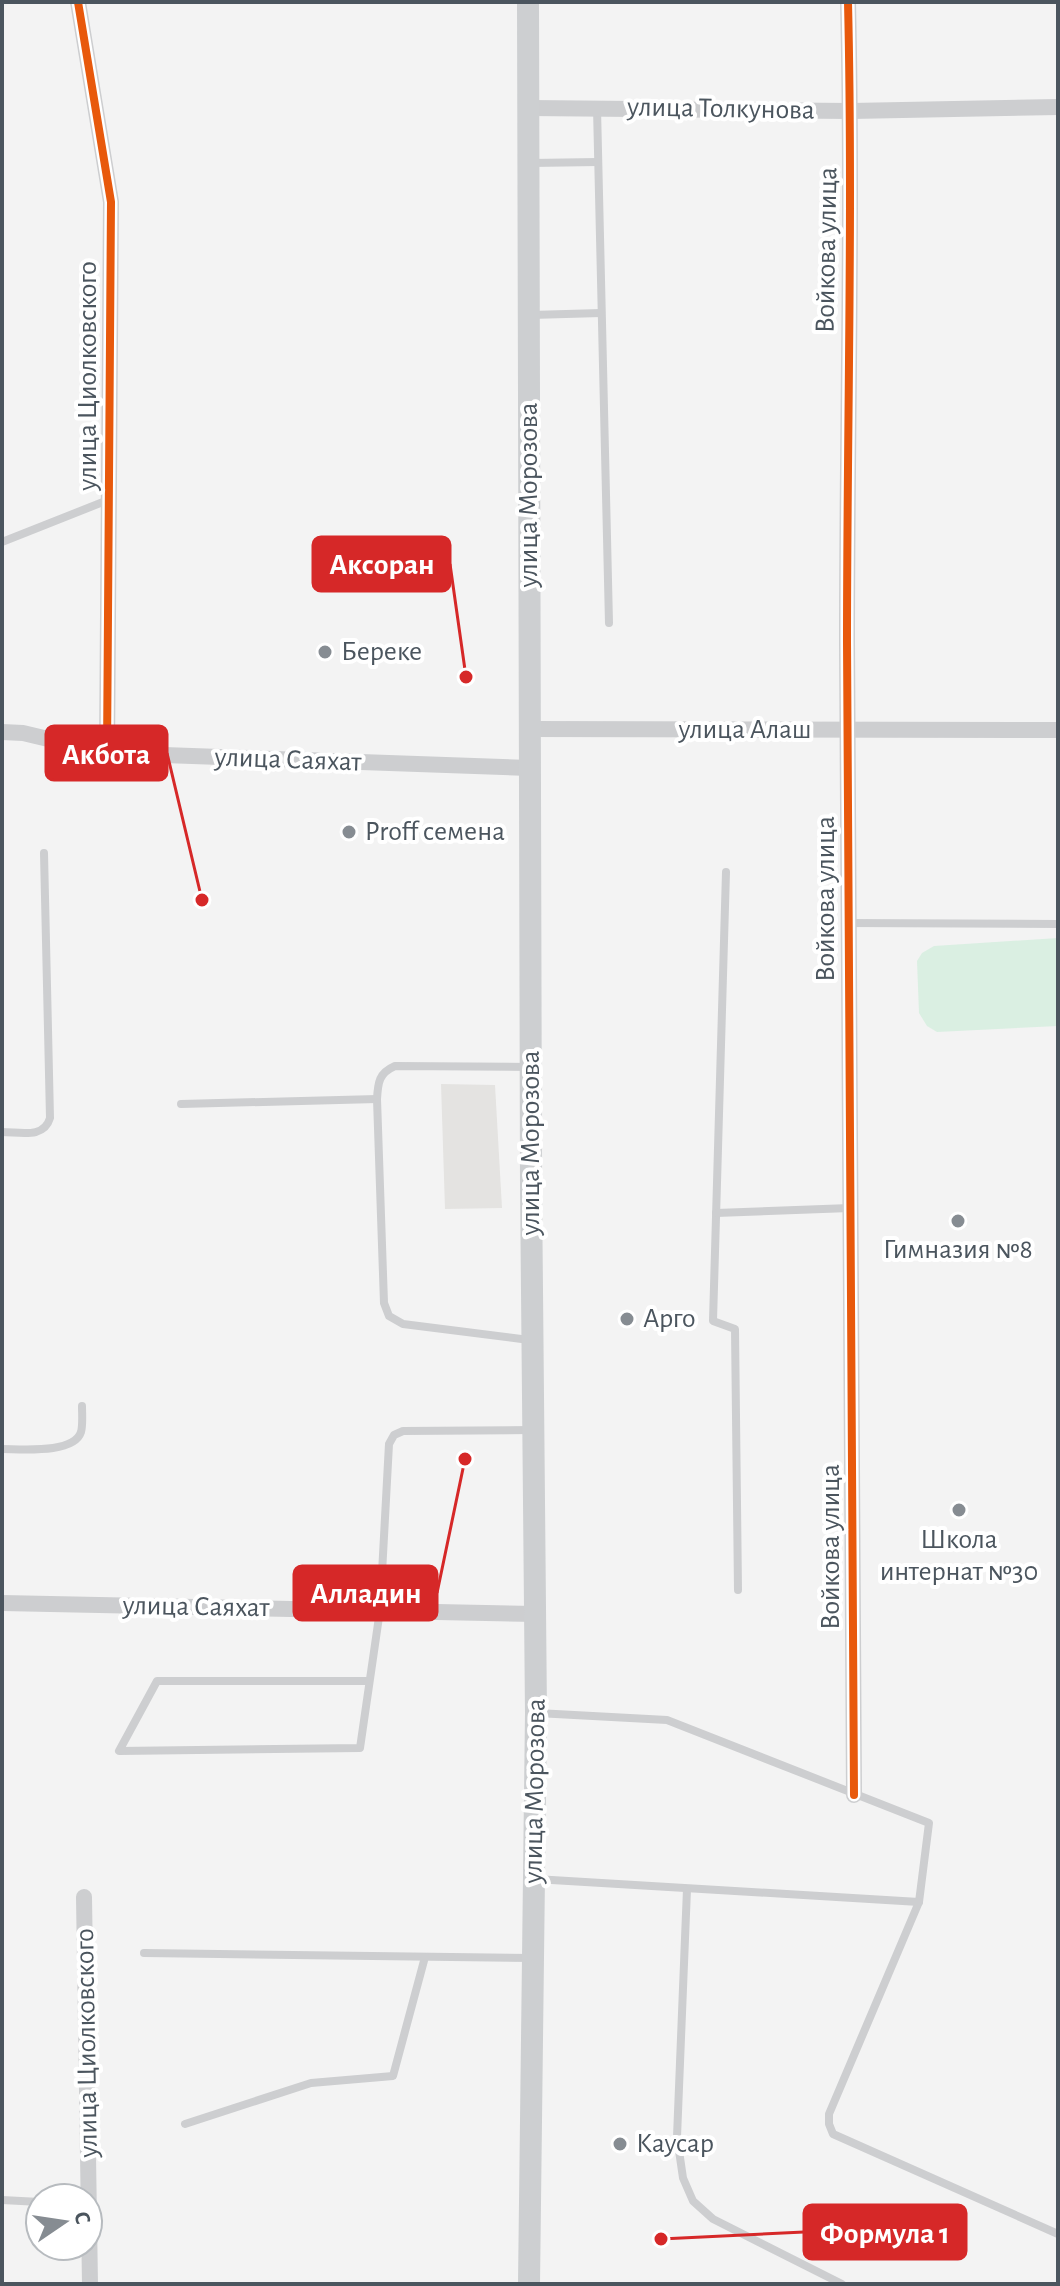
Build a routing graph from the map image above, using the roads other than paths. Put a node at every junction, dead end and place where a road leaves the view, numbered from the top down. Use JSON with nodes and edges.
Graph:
{"nodes":[{"id":1,"x":78,"y":2,"type":"edge"},
{"id":2,"x":528,"y":2,"type":"edge"},
{"id":3,"x":848,"y":2,"type":"edge"},
{"id":4,"x":597,"y":107,"type":"junction"},
{"id":5,"x":1058,"y":107,"type":"edge"},
{"id":6,"x":529,"y":108,"type":"junction"},
{"id":7,"x":851,"y":111,"type":"junction"},
{"id":8,"x":598,"y":162,"type":"junction"},
{"id":9,"x":528,"y":163,"type":"junction"},
{"id":10,"x":601,"y":313,"type":"junction"},
{"id":11,"x":531,"y":315,"type":"junction"},
{"id":12,"x":109,"y":500,"type":"junction"},
{"id":13,"x":2,"y":542,"type":"edge"},
{"id":14,"x":609,"y":623,"type":"dead end"},
{"id":15,"x":529,"y":729,"type":"junction"},
{"id":16,"x":1058,"y":730,"type":"edge"},
{"id":17,"x":847,"y":731,"type":"junction"},
{"id":18,"x":2,"y":732,"type":"edge"},
{"id":19,"x":107,"y":753,"type":"junction"},
{"id":20,"x":529,"y":768,"type":"junction"},
{"id":21,"x":44,"y":853,"type":"dead end"},
{"id":22,"x":726,"y":872,"type":"dead end"},
{"id":23,"x":848,"y":923,"type":"junction"},
{"id":24,"x":1058,"y":924,"type":"edge"},
{"id":25,"x":531,"y":1067,"type":"junction"},
{"id":26,"x":377,"y":1099,"type":"junction"},
{"id":27,"x":181,"y":1104,"type":"dead end"},
{"id":28,"x":2,"y":1132,"type":"edge"},
{"id":29,"x":850,"y":1208,"type":"junction"},
{"id":30,"x":716,"y":1213,"type":"junction"},
{"id":31,"x":532,"y":1341,"type":"junction"},
{"id":32,"x":82,"y":1406,"type":"dead end"},
{"id":33,"x":533,"y":1430,"type":"junction"},
{"id":34,"x":2,"y":1449,"type":"edge"},
{"id":35,"x":738,"y":1590,"type":"dead end"},
{"id":36,"x":2,"y":1603,"type":"edge"},
{"id":37,"x":380,"y":1610,"type":"junction"},
{"id":38,"x":535,"y":1614,"type":"junction"},
{"id":39,"x":369,"y":1681,"type":"junction"},
{"id":40,"x":536,"y":1713,"type":"junction"},
{"id":41,"x":854,"y":1795,"type":"junction"},
{"id":42,"x":534,"y":1879,"type":"junction"},
{"id":43,"x":687,"y":1889,"type":"junction"},
{"id":44,"x":84,"y":1897,"type":"dead end"},
{"id":45,"x":919,"y":1902,"type":"junction"},
{"id":46,"x":144,"y":1953,"type":"dead end"},
{"id":47,"x":425,"y":1957,"type":"junction"},
{"id":48,"x":533,"y":1958,"type":"junction"},
{"id":49,"x":185,"y":2124,"type":"dead end"},
{"id":50,"x":89,"y":2182,"type":"edge"},
{"id":51,"x":2,"y":2200,"type":"edge"},
{"id":52,"x":24,"y":2201,"type":"edge"},
{"id":53,"x":1058,"y":2234,"type":"edge"},
{"id":54,"x":90,"y":2262,"type":"edge"},
{"id":55,"x":90,"y":2284,"type":"edge"},
{"id":56,"x":529,"y":2284,"type":"edge"},
{"id":57,"x":842,"y":2284,"type":"edge"}],
"edges":[{"from":1,"to":12,"type":"street","name":"улица Циолковского"},
{"from":2,"to":6,"type":"main road","name":"улица Морозова"},
{"from":3,"to":7,"type":"street","name":"Войкова улица"},
{"from":4,"to":6,"type":"street","name":"улица Толкунова"},
{"from":4,"to":7,"type":"street","name":"улица Толкунова"},
{"from":4,"to":8,"type":"lane"},
{"from":5,"to":7,"type":"street","name":"улица Толкунова"},
{"from":6,"to":9,"type":"main road","name":"улица Морозова"},
{"from":7,"to":17,"type":"street","name":"Войкова улица"},
{"from":8,"to":9,"type":"lane"},
{"from":8,"to":10,"type":"lane"},
{"from":9,"to":11,"type":"main road","name":"улица Морозова"},
{"from":10,"to":11,"type":"lane"},
{"from":10,"to":14,"type":"lane"},
{"from":11,"to":15,"type":"main road","name":"улица Морозова"},
{"from":12,"to":13,"type":"lane"},
{"from":12,"to":19,"type":"street","name":"улица Циолковского"},
{"from":15,"to":17,"type":"street","name":"улица Алаш"},
{"from":15,"to":20,"type":"main road","name":"улица Морозова"},
{"from":16,"to":17,"type":"street","name":"улица Алаш"},
{"from":17,"to":23,"type":"street","name":"Войкова улица"},
{"from":18,"to":19,"type":"street","name":"улица Саяхат"},
{"from":19,"to":20,"type":"street","name":"улица Саяхат"},
{"from":20,"to":25,"type":"main road","name":"улица Морозова"},
{"from":21,"to":28,"type":"lane"},
{"from":22,"to":30,"type":"lane"},
{"from":23,"to":24,"type":"lane"},
{"from":23,"to":29,"type":"street","name":"Войкова улица"},
{"from":25,"to":26,"type":"lane"},
{"from":25,"to":31,"type":"main road","name":"улица Морозова"},
{"from":26,"to":27,"type":"lane"},
{"from":26,"to":31,"type":"lane"},
{"from":29,"to":30,"type":"lane"},
{"from":29,"to":41,"type":"street","name":"Войкова улица"},
{"from":30,"to":35,"type":"lane"},
{"from":31,"to":33,"type":"main road","name":"улица Морозова"},
{"from":32,"to":34,"type":"lane"},
{"from":33,"to":37,"type":"lane"},
{"from":33,"to":38,"type":"main road","name":"улица Морозова"},
{"from":36,"to":37,"type":"street","name":"улица Саяхат"},
{"from":37,"to":38,"type":"street","name":"улица Саяхат"},
{"from":37,"to":39,"type":"lane"},
{"from":38,"to":40,"type":"main road","name":"улица Морозова"},
{"from":39,"to":39,"type":"lane"},
{"from":40,"to":41,"type":"lane"},
{"from":40,"to":42,"type":"main road","name":"улица Морозова"},
{"from":41,"to":45,"type":"lane"},
{"from":42,"to":43,"type":"lane"},
{"from":42,"to":48,"type":"main road","name":"улица Морозова"},
{"from":43,"to":45,"type":"lane"},
{"from":43,"to":57,"type":"lane"},
{"from":44,"to":50,"type":"street","name":"улица Циолковского"},
{"from":45,"to":53,"type":"lane"},
{"from":46,"to":47,"type":"lane"},
{"from":47,"to":48,"type":"lane"},
{"from":47,"to":49,"type":"lane"},
{"from":48,"to":56,"type":"main road","name":"улица Морозова"},
{"from":51,"to":52,"type":"lane"},
{"from":54,"to":55,"type":"street","name":"улица Циолковского"}]}
